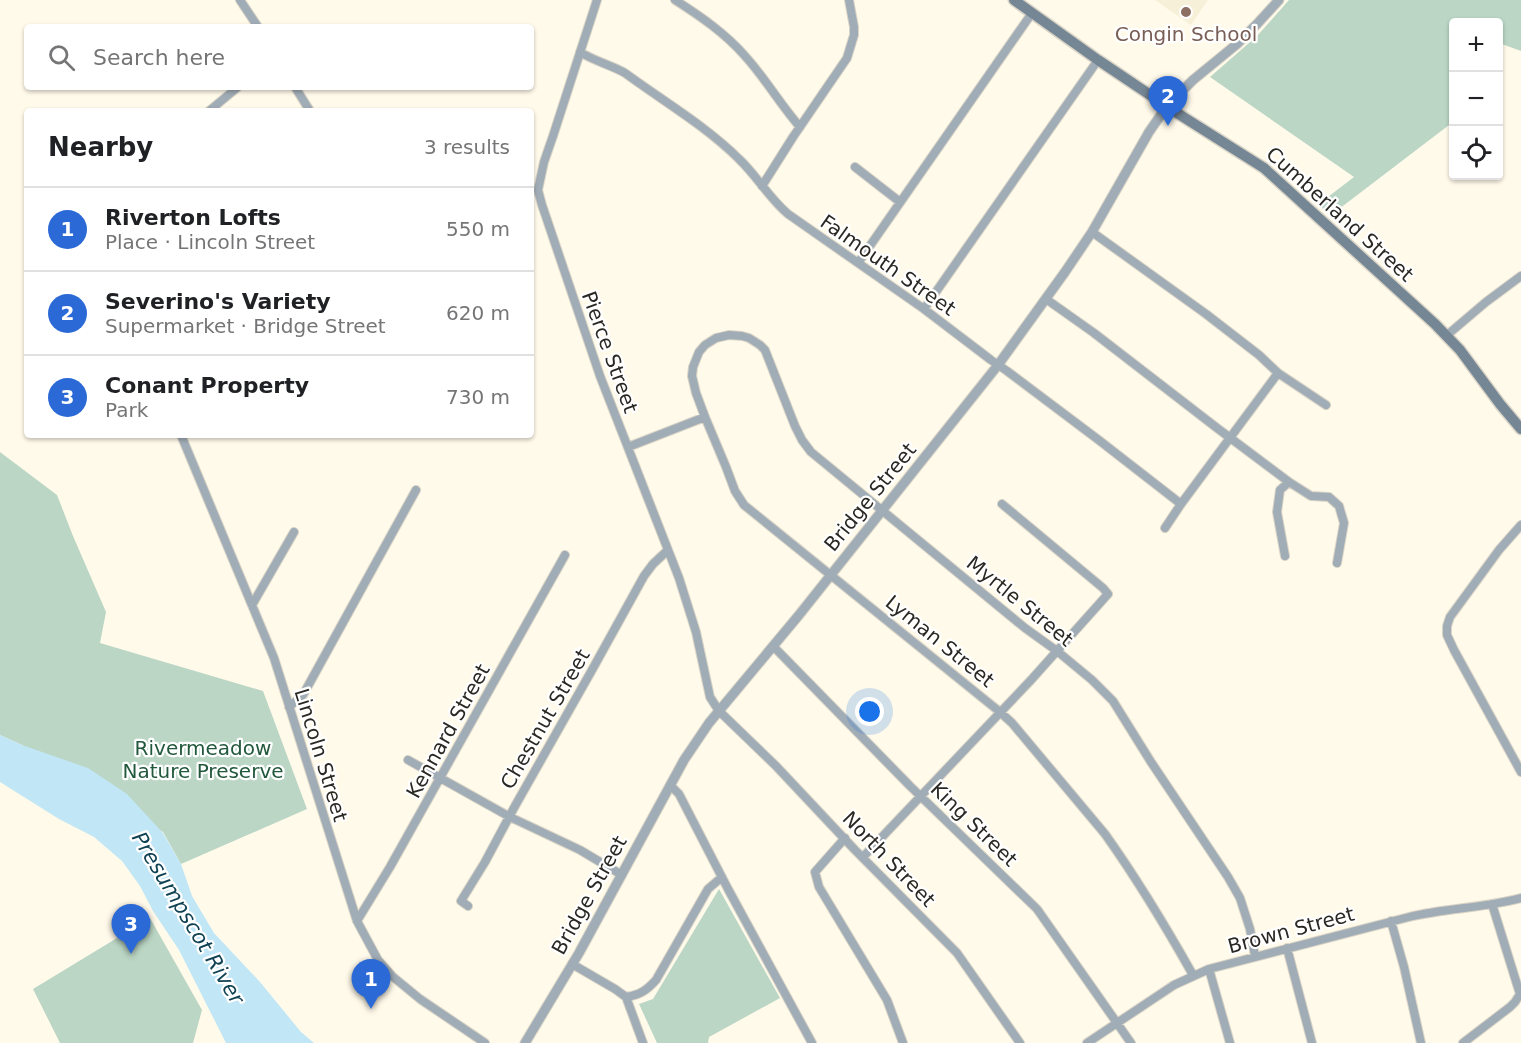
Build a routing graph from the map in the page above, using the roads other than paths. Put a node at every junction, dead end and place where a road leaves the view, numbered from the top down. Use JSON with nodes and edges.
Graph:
{"nodes":[{"id":1,"x":240,"y":0,"type":"edge"},
{"id":2,"x":597,"y":0,"type":"edge"},
{"id":3,"x":675,"y":0,"type":"edge"},
{"id":4,"x":849,"y":0,"type":"edge"},
{"id":5,"x":1014,"y":0,"type":"edge"},
{"id":6,"x":1279,"y":0,"type":"edge"},
{"id":7,"x":1032,"y":13,"type":"junction"},
{"id":8,"x":256,"y":24,"type":"edge"},
{"id":9,"x":580,"y":52,"type":"junction"},
{"id":10,"x":1098,"y":60,"type":"junction"},
{"id":11,"x":234,"y":90,"type":"edge"},
{"id":12,"x":297,"y":90,"type":"edge"},
{"id":13,"x":1167,"y":106,"type":"junction"},
{"id":14,"x":213,"y":108,"type":"edge"},
{"id":15,"x":308,"y":108,"type":"edge"},
{"id":16,"x":800,"y":127,"type":"junction"},
{"id":17,"x":855,"y":167,"type":"dead end"},
{"id":18,"x":762,"y":186,"type":"junction"},
{"id":19,"x":535,"y":191,"type":"edge"},
{"id":20,"x":900,"y":202,"type":"junction"},
{"id":21,"x":1092,"y":232,"type":"junction"},
{"id":22,"x":858,"y":263,"type":"junction"},
{"id":23,"x":1521,"y":276,"type":"edge"},
{"id":24,"x":1046,"y":299,"type":"junction"},
{"id":25,"x":924,"y":309,"type":"junction"},
{"id":26,"x":1446,"y":336,"type":"junction"},
{"id":27,"x":710,"y":341,"type":"joint"},
{"id":28,"x":998,"y":365,"type":"junction"},
{"id":29,"x":1278,"y":373,"type":"junction"},
{"id":30,"x":1326,"y":405,"type":"dead end"},
{"id":31,"x":705,"y":417,"type":"junction"},
{"id":32,"x":1521,"y":429,"type":"edge"},
{"id":33,"x":1230,"y":437,"type":"junction"},
{"id":34,"x":182,"y":438,"type":"edge"},
{"id":35,"x":628,"y":447,"type":"junction"},
{"id":36,"x":1289,"y":482,"type":"junction"},
{"id":37,"x":416,"y":490,"type":"dead end"},
{"id":38,"x":1002,"y":504,"type":"dead end"},
{"id":39,"x":1181,"y":504,"type":"junction"},
{"id":40,"x":882,"y":512,"type":"junction"},
{"id":41,"x":1521,"y":525,"type":"edge"},
{"id":42,"x":1165,"y":528,"type":"dead end"},
{"id":43,"x":294,"y":532,"type":"dead end"},
{"id":44,"x":668,"y":550,"type":"junction"},
{"id":45,"x":565,"y":555,"type":"dead end"},
{"id":46,"x":1285,"y":556,"type":"dead end"},
{"id":47,"x":1337,"y":563,"type":"dead end"},
{"id":48,"x":831,"y":574,"type":"junction"},
{"id":49,"x":252,"y":605,"type":"junction"},
{"id":50,"x":773,"y":646,"type":"junction"},
{"id":51,"x":1057,"y":651,"type":"junction"},
{"id":52,"x":289,"y":707,"type":"junction"},
{"id":53,"x":719,"y":711,"type":"junction"},
{"id":54,"x":1000,"y":712,"type":"junction"},
{"id":55,"x":408,"y":760,"type":"dead end"},
{"id":56,"x":1521,"y":772,"type":"edge"},
{"id":57,"x":440,"y":778,"type":"junction"},
{"id":58,"x":670,"y":785,"type":"junction"},
{"id":59,"x":921,"y":795,"type":"junction"},
{"id":60,"x":510,"y":816,"type":"junction"},
{"id":61,"x":845,"y":838,"type":"junction"},
{"id":62,"x":863,"y":857,"type":"junction"},
{"id":63,"x":622,"y":875,"type":"junction"},
{"id":64,"x":722,"y":877,"type":"junction"},
{"id":65,"x":1521,"y":898,"type":"edge"},
{"id":66,"x":1492,"y":904,"type":"junction"},
{"id":67,"x":468,"y":906,"type":"dead end"},
{"id":68,"x":357,"y":921,"type":"junction"},
{"id":69,"x":1391,"y":921,"type":"junction"},
{"id":70,"x":1287,"y":948,"type":"junction"},
{"id":71,"x":1255,"y":956,"type":"junction"},
{"id":72,"x":572,"y":964,"type":"junction"},
{"id":73,"x":1209,"y":969,"type":"junction"},
{"id":74,"x":1193,"y":975,"type":"junction"},
{"id":75,"x":1520,"y":994,"type":"edge"},
{"id":76,"x":626,"y":997,"type":"junction"},
{"id":77,"x":1118,"y":1023,"type":"junction"},
{"id":78,"x":485,"y":1043,"type":"edge"},
{"id":79,"x":525,"y":1043,"type":"edge"},
{"id":80,"x":643,"y":1043,"type":"edge"},
{"id":81,"x":812,"y":1043,"type":"edge"},
{"id":82,"x":903,"y":1043,"type":"edge"},
{"id":83,"x":1020,"y":1043,"type":"edge"},
{"id":84,"x":1087,"y":1043,"type":"edge"},
{"id":85,"x":1131,"y":1043,"type":"edge"},
{"id":86,"x":1230,"y":1043,"type":"edge"},
{"id":87,"x":1312,"y":1043,"type":"edge"},
{"id":88,"x":1421,"y":1043,"type":"edge"},
{"id":89,"x":1463,"y":1043,"type":"edge"}],
"edges":[{"from":1,"to":8,"type":"street"},
{"from":2,"to":9,"type":"street","name":"Pierce Street"},
{"from":3,"to":16,"type":"street"},
{"from":4,"to":16,"type":"street"},
{"from":5,"to":7,"type":"main road","name":"Cumberland Street"},
{"from":6,"to":13,"type":"street","name":"Bridge Street"},
{"from":7,"to":10,"type":"main road","name":"Cumberland Street"},
{"from":7,"to":20,"type":"street"},
{"from":9,"to":18,"type":"street","name":"Falmouth Street"},
{"from":9,"to":19,"type":"street","name":"Pierce Street"},
{"from":10,"to":13,"type":"main road","name":"Cumberland Street"},
{"from":10,"to":25,"type":"street"},
{"from":11,"to":14,"type":"street"},
{"from":12,"to":15,"type":"street"},
{"from":13,"to":21,"type":"street","name":"Bridge Street"},
{"from":13,"to":26,"type":"main road","name":"Cumberland Street"},
{"from":16,"to":18,"type":"street"},
{"from":17,"to":20,"type":"street"},
{"from":18,"to":22,"type":"street","name":"Falmouth Street"},
{"from":19,"to":35,"type":"street","name":"Pierce Street"},
{"from":20,"to":22,"type":"street"},
{"from":21,"to":24,"type":"street","name":"Bridge Street"},
{"from":21,"to":29,"type":"street"},
{"from":22,"to":25,"type":"street","name":"Falmouth Street"},
{"from":23,"to":26,"type":"street"},
{"from":24,"to":28,"type":"street","name":"Bridge Street"},
{"from":24,"to":33,"type":"street"},
{"from":25,"to":28,"type":"street","name":"Falmouth Street"},
{"from":26,"to":32,"type":"main road","name":"Cumberland Street"},
{"from":27,"to":31,"type":"street","name":"Lyman Street"},
{"from":27,"to":40,"type":"street","name":"Myrtle Street"},
{"from":28,"to":39,"type":"street","name":"Falmouth Street"},
{"from":28,"to":40,"type":"street","name":"Bridge Street"},
{"from":29,"to":30,"type":"street"},
{"from":29,"to":33,"type":"street"},
{"from":31,"to":35,"type":"street"},
{"from":31,"to":48,"type":"street","name":"Lyman Street"},
{"from":33,"to":36,"type":"street"},
{"from":33,"to":39,"type":"street"},
{"from":34,"to":49,"type":"street","name":"Lincoln Street"},
{"from":35,"to":44,"type":"street","name":"Pierce Street"},
{"from":36,"to":46,"type":"street"},
{"from":36,"to":47,"type":"street"},
{"from":37,"to":52,"type":"street"},
{"from":38,"to":51,"type":"street"},
{"from":39,"to":42,"type":"street"},
{"from":40,"to":48,"type":"street","name":"Bridge Street"},
{"from":40,"to":51,"type":"street","name":"Myrtle Street"},
{"from":41,"to":56,"type":"street"},
{"from":43,"to":49,"type":"street"},
{"from":44,"to":53,"type":"street","name":"Pierce Street"},
{"from":44,"to":60,"type":"street","name":"Chestnut Street"},
{"from":45,"to":57,"type":"street","name":"Kennard Street"},
{"from":48,"to":50,"type":"street","name":"Bridge Street"},
{"from":48,"to":54,"type":"street","name":"Lyman Street"},
{"from":49,"to":52,"type":"street","name":"Lincoln Street"},
{"from":50,"to":53,"type":"street","name":"Bridge Street"},
{"from":50,"to":59,"type":"street","name":"King Street"},
{"from":51,"to":54,"type":"street"},
{"from":51,"to":71,"type":"street","name":"Myrtle Street"},
{"from":52,"to":68,"type":"street","name":"Lincoln Street"},
{"from":53,"to":58,"type":"street","name":"Bridge Street"},
{"from":53,"to":61,"type":"street","name":"North Street"},
{"from":54,"to":59,"type":"street"},
{"from":54,"to":74,"type":"street","name":"Lyman Street"},
{"from":55,"to":57,"type":"street"},
{"from":57,"to":60,"type":"street"},
{"from":57,"to":68,"type":"street","name":"Kennard Street"},
{"from":58,"to":63,"type":"street","name":"Bridge Street"},
{"from":58,"to":64,"type":"street"},
{"from":59,"to":62,"type":"street"},
{"from":59,"to":77,"type":"street","name":"King Street"},
{"from":60,"to":63,"type":"street"},
{"from":60,"to":67,"type":"street","name":"Chestnut Street"},
{"from":61,"to":62,"type":"street","name":"North Street"},
{"from":61,"to":82,"type":"street"},
{"from":62,"to":83,"type":"street","name":"North Street"},
{"from":63,"to":72,"type":"street","name":"Bridge Street"},
{"from":64,"to":76,"type":"street"},
{"from":64,"to":81,"type":"street"},
{"from":65,"to":66,"type":"street","name":"Brown Street"},
{"from":66,"to":69,"type":"street","name":"Brown Street"},
{"from":66,"to":75,"type":"street"},
{"from":68,"to":78,"type":"street","name":"Lincoln Street"},
{"from":69,"to":70,"type":"street","name":"Brown Street"},
{"from":69,"to":88,"type":"street"},
{"from":70,"to":71,"type":"street","name":"Brown Street"},
{"from":70,"to":87,"type":"street"},
{"from":71,"to":73,"type":"street","name":"Brown Street"},
{"from":72,"to":76,"type":"street"},
{"from":72,"to":79,"type":"street","name":"Bridge Street"},
{"from":73,"to":74,"type":"street","name":"Brown Street"},
{"from":73,"to":86,"type":"street"},
{"from":74,"to":77,"type":"street","name":"Brown Street"},
{"from":75,"to":89,"type":"street"},
{"from":76,"to":80,"type":"street"},
{"from":77,"to":84,"type":"street","name":"Brown Street"},
{"from":77,"to":85,"type":"street","name":"King Street"}]}
